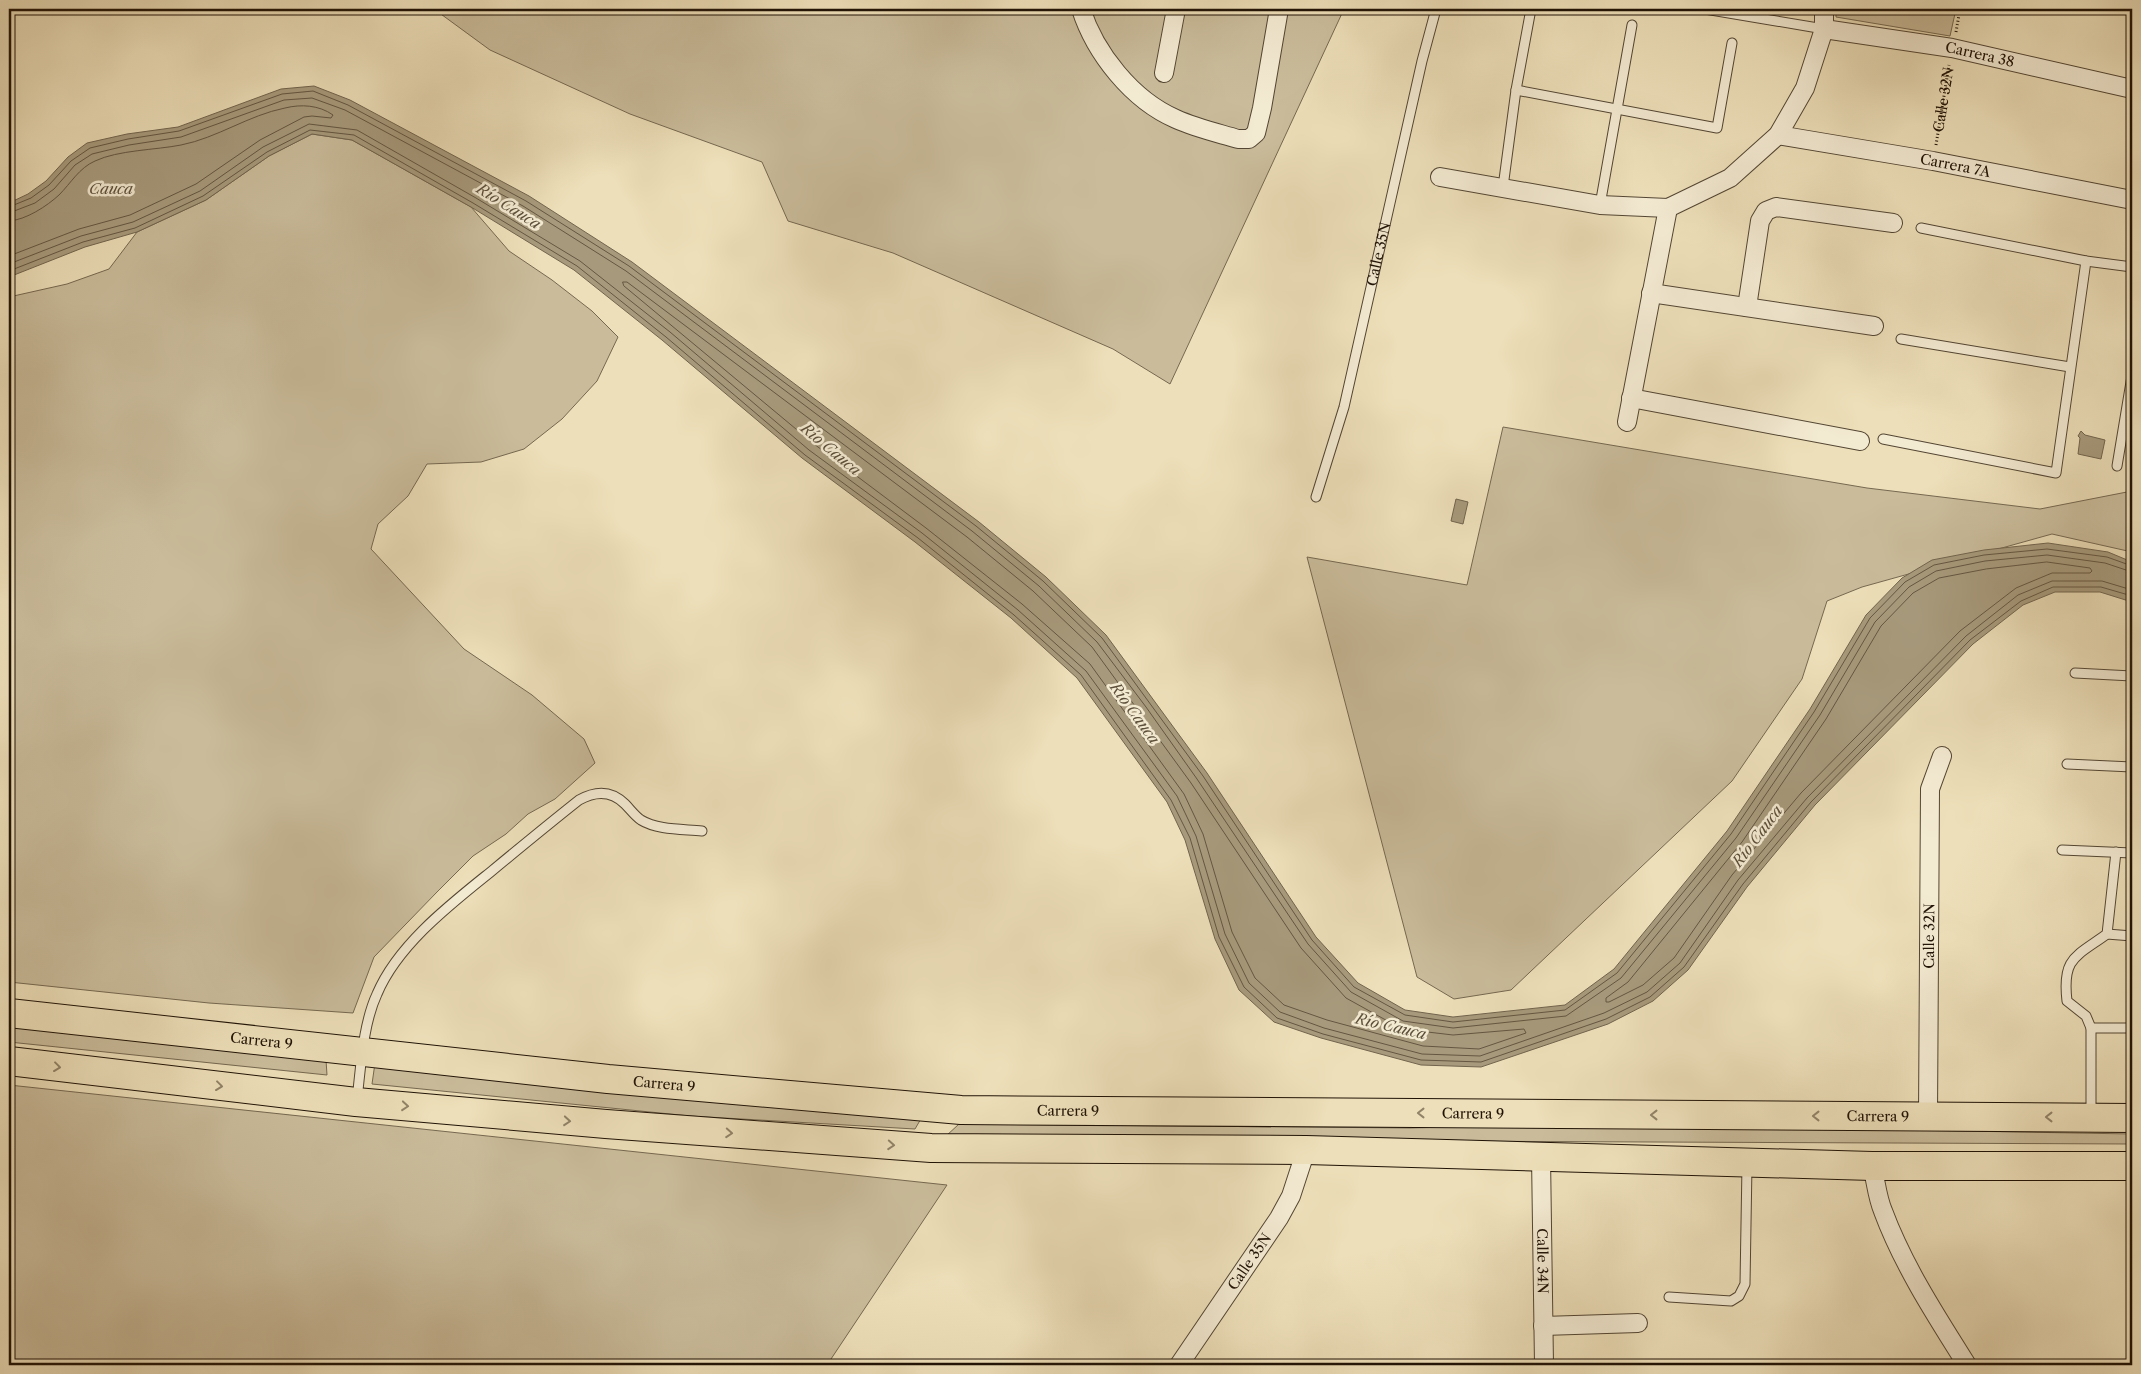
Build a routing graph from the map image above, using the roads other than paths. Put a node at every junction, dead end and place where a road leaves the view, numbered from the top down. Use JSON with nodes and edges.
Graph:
{"nodes":[{"id":1,"x":1081,"y":9,"type":"edge"},
{"id":2,"x":1176,"y":9,"type":"edge"},
{"id":3,"x":1280,"y":9,"type":"edge"},
{"id":4,"x":1436,"y":9,"type":"edge"},
{"id":5,"x":1531,"y":9,"type":"edge"},
{"id":6,"x":1705,"y":9,"type":"edge"},
{"id":7,"x":1824,"y":9,"type":"edge"},
{"id":8,"x":1632,"y":25,"type":"dead end"},
{"id":9,"x":1824,"y":29,"type":"junction"},
{"id":10,"x":1732,"y":43,"type":"dead end"},
{"id":11,"x":1164,"y":72,"type":"dead end"},
{"id":12,"x":2132,"y":89,"type":"edge"},
{"id":13,"x":1516,"y":90,"type":"junction"},
{"id":14,"x":1616,"y":109,"type":"junction"},
{"id":15,"x":1778,"y":135,"type":"junction"},
{"id":16,"x":1440,"y":177,"type":"dead end"},
{"id":17,"x":1502,"y":187,"type":"junction"},
{"id":18,"x":2132,"y":200,"type":"edge"},
{"id":19,"x":1600,"y":206,"type":"junction"},
{"id":20,"x":1668,"y":208,"type":"junction"},
{"id":21,"x":1893,"y":223,"type":"dead end"},
{"id":22,"x":1921,"y":228,"type":"dead end"},
{"id":23,"x":2086,"y":261,"type":"junction"},
{"id":24,"x":2132,"y":267,"type":"edge"},
{"id":25,"x":1651,"y":293,"type":"junction"},
{"id":26,"x":1747,"y":307,"type":"junction"},
{"id":27,"x":1874,"y":326,"type":"dead end"},
{"id":28,"x":1901,"y":339,"type":"dead end"},
{"id":29,"x":2070,"y":367,"type":"junction"},
{"id":30,"x":2132,"y":376,"type":"edge"},
{"id":31,"x":1631,"y":398,"type":"junction"},
{"id":32,"x":1627,"y":422,"type":"dead end"},
{"id":33,"x":1883,"y":439,"type":"dead end"},
{"id":34,"x":1860,"y":441,"type":"dead end"},
{"id":35,"x":2117,"y":466,"type":"dead end"},
{"id":36,"x":1316,"y":497,"type":"dead end"},
{"id":37,"x":2075,"y":674,"type":"dead end"},
{"id":38,"x":2132,"y":676,"type":"edge"},
{"id":39,"x":1942,"y":756,"type":"dead end"},
{"id":40,"x":2067,"y":764,"type":"dead end"},
{"id":41,"x":2132,"y":767,"type":"edge"},
{"id":42,"x":702,"y":831,"type":"dead end"},
{"id":43,"x":2062,"y":850,"type":"dead end"},
{"id":44,"x":2116,"y":852,"type":"junction"},
{"id":45,"x":2132,"y":853,"type":"edge"},
{"id":46,"x":2107,"y":934,"type":"junction"},
{"id":47,"x":2132,"y":936,"type":"edge"},
{"id":48,"x":9,"y":1013,"type":"edge"},
{"id":49,"x":2092,"y":1028,"type":"junction"},
{"id":50,"x":2132,"y":1028,"type":"edge"},
{"id":51,"x":363,"y":1053,"type":"junction"},
{"id":52,"x":9,"y":1062,"type":"edge"},
{"id":53,"x":356,"y":1102,"type":"junction"},
{"id":54,"x":961,"y":1110,"type":"junction"},
{"id":55,"x":1928,"y":1117,"type":"junction"},
{"id":56,"x":2091,"y":1118,"type":"junction"},
{"id":57,"x":2132,"y":1118,"type":"edge"},
{"id":58,"x":931,"y":1148,"type":"junction"},
{"id":59,"x":1306,"y":1150,"type":"junction"},
{"id":60,"x":1541,"y":1156,"type":"junction"},
{"id":61,"x":1747,"y":1163,"type":"junction"},
{"id":62,"x":1872,"y":1166,"type":"junction"},
{"id":63,"x":2132,"y":1166,"type":"edge"},
{"id":64,"x":1669,"y":1297,"type":"dead end"},
{"id":65,"x":1638,"y":1323,"type":"dead end"},
{"id":66,"x":1543,"y":1326,"type":"junction"},
{"id":67,"x":1179,"y":1365,"type":"edge"},
{"id":68,"x":1544,"y":1365,"type":"edge"},
{"id":69,"x":1967,"y":1365,"type":"edge"}],
"edges":[{"from":1,"to":3,"type":"street"},
{"from":2,"to":11,"type":"street"},
{"from":4,"to":36,"type":"lane","name":"Calle 35N"},
{"from":5,"to":13,"type":"lane"},
{"from":6,"to":9,"type":"lane"},
{"from":7,"to":9,"type":"street"},
{"from":8,"to":14,"type":"lane"},
{"from":9,"to":12,"type":"street","name":"Carrera 38"},
{"from":9,"to":15,"type":"street"},
{"from":10,"to":14,"type":"lane"},
{"from":13,"to":14,"type":"lane"},
{"from":13,"to":17,"type":"lane"},
{"from":14,"to":19,"type":"lane"},
{"from":15,"to":18,"type":"street","name":"Carrera 7A"},
{"from":15,"to":20,"type":"street"},
{"from":16,"to":17,"type":"street"},
{"from":17,"to":19,"type":"street"},
{"from":19,"to":20,"type":"street"},
{"from":20,"to":25,"type":"street"},
{"from":21,"to":26,"type":"street"},
{"from":22,"to":23,"type":"lane"},
{"from":23,"to":24,"type":"lane"},
{"from":23,"to":29,"type":"lane"},
{"from":25,"to":26,"type":"street"},
{"from":25,"to":31,"type":"street"},
{"from":26,"to":27,"type":"street"},
{"from":28,"to":29,"type":"lane"},
{"from":29,"to":33,"type":"lane"},
{"from":30,"to":35,"type":"lane"},
{"from":31,"to":32,"type":"street"},
{"from":31,"to":34,"type":"street"},
{"from":37,"to":38,"type":"lane"},
{"from":39,"to":55,"type":"street","name":"Calle 32N"},
{"from":40,"to":41,"type":"lane"},
{"from":42,"to":51,"type":"lane"},
{"from":43,"to":44,"type":"lane"},
{"from":44,"to":45,"type":"lane"},
{"from":44,"to":46,"type":"lane"},
{"from":46,"to":47,"type":"lane"},
{"from":46,"to":49,"type":"lane"},
{"from":48,"to":51,"type":"main road","name":"Carrera 9"},
{"from":49,"to":50,"type":"lane"},
{"from":49,"to":56,"type":"lane"},
{"from":51,"to":53,"type":"lane"},
{"from":51,"to":54,"type":"main road","name":"Carrera 9"},
{"from":52,"to":53,"type":"main road","one_way":true},
{"from":53,"to":58,"type":"main road","one_way":true},
{"from":55,"to":54,"type":"main road","name":"Carrera 9","one_way":true},
{"from":54,"to":58,"type":"main road"},
{"from":56,"to":55,"type":"main road","name":"Carrera 9","one_way":true},
{"from":56,"to":57,"type":"main road","name":"Carrera 9"},
{"from":58,"to":59,"type":"main road"},
{"from":59,"to":60,"type":"main road"},
{"from":59,"to":67,"type":"street","name":"Calle 35N"},
{"from":60,"to":61,"type":"main road"},
{"from":60,"to":66,"type":"street","name":"Calle 34N"},
{"from":61,"to":62,"type":"main road"},
{"from":61,"to":64,"type":"lane"},
{"from":62,"to":63,"type":"main road"},
{"from":62,"to":69,"type":"street"},
{"from":65,"to":66,"type":"street"},
{"from":66,"to":68,"type":"street","name":"Calle 34N"}]}
